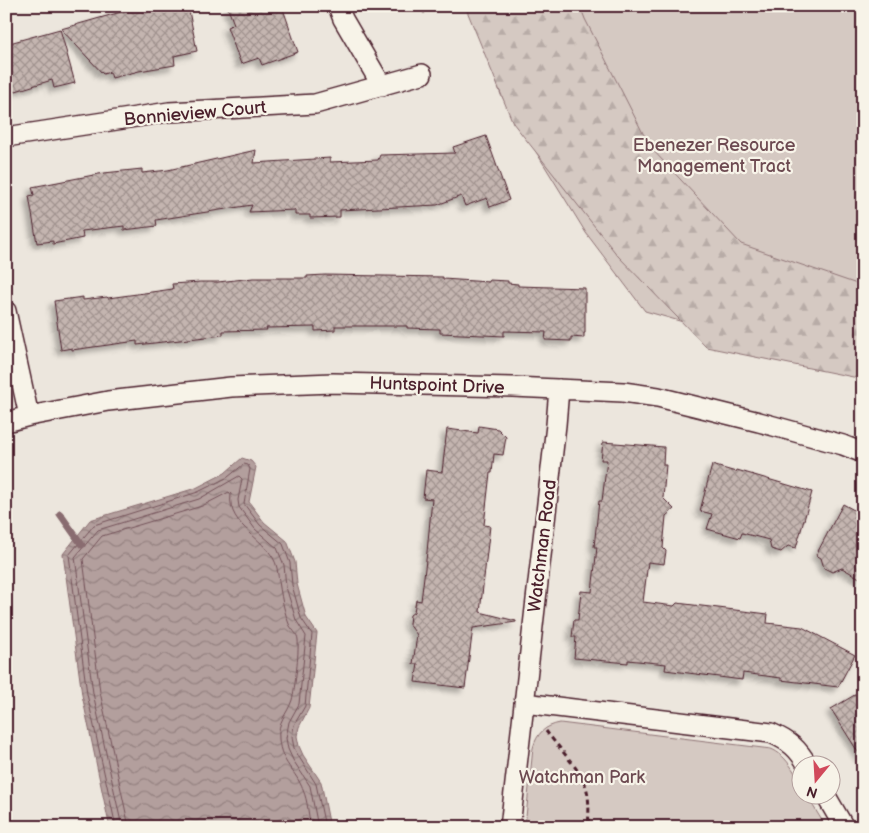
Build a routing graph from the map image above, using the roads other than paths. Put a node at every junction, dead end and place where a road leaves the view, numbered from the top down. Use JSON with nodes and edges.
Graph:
{"nodes":[{"id":1,"x":338,"y":6,"type":"edge"},
{"id":2,"x":422,"y":74,"type":"dead end"},
{"id":3,"x":382,"y":86,"type":"junction"},
{"id":4,"x":6,"y":137,"type":"edge"},
{"id":5,"x":6,"y":311,"type":"edge"},
{"id":6,"x":559,"y":389,"type":"junction"},
{"id":7,"x":29,"y":416,"type":"junction"},
{"id":8,"x":6,"y":422,"type":"edge"},
{"id":9,"x":863,"y":454,"type":"edge"},
{"id":10,"x":524,"y":703,"type":"junction"},
{"id":11,"x":802,"y":756,"type":"edge"},
{"id":12,"x":832,"y":806,"type":"edge"},
{"id":13,"x":510,"y":827,"type":"edge"},
{"id":14,"x":844,"y":827,"type":"edge"}],
"edges":[{"from":1,"to":3,"type":"street"},
{"from":2,"to":3,"type":"street","name":"Bonnieview Court"},
{"from":3,"to":4,"type":"street","name":"Bonnieview Court"},
{"from":5,"to":7,"type":"street"},
{"from":6,"to":7,"type":"street","name":"Huntspoint Drive"},
{"from":6,"to":9,"type":"street","name":"Huntspoint Drive"},
{"from":6,"to":10,"type":"street","name":"Watchman Road"},
{"from":7,"to":8,"type":"street","name":"Huntspoint Drive"},
{"from":10,"to":11,"type":"street"},
{"from":10,"to":13,"type":"street","name":"Watchman Road"},
{"from":12,"to":14,"type":"street"}]}
